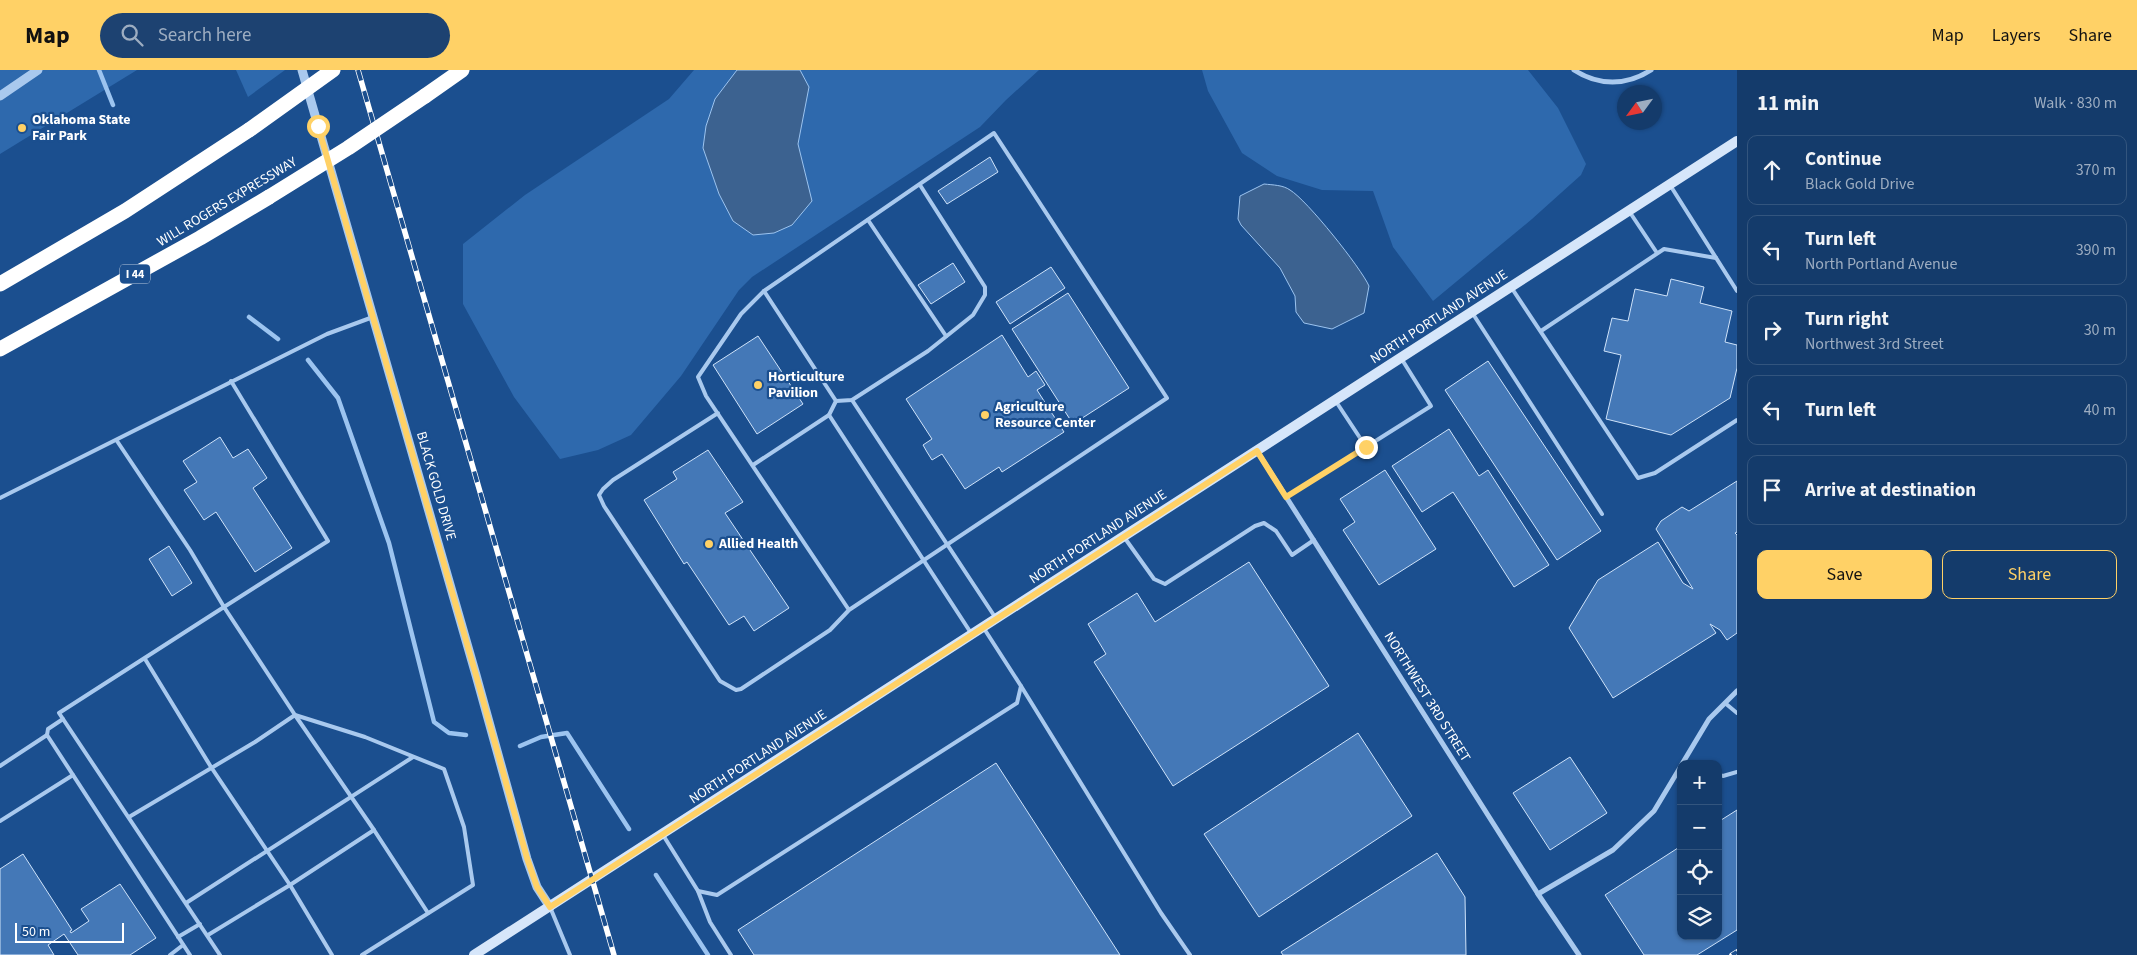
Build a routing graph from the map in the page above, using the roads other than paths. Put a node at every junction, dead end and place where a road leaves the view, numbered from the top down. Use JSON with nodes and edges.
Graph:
{"nodes":[{"id":1,"x":38,"y":70,"type":"edge"},
{"id":2,"x":302,"y":70,"type":"edge"},
{"id":3,"x":333,"y":70,"type":"edge"},
{"id":4,"x":462,"y":70,"type":"edge"},
{"id":5,"x":1574,"y":70,"type":"edge"},
{"id":6,"x":1651,"y":70,"type":"edge"},
{"id":7,"x":0,"y":95,"type":"edge"},
{"id":8,"x":1737,"y":141,"type":"edge"},
{"id":9,"x":1670,"y":184,"type":"junction"},
{"id":10,"x":920,"y":185,"type":"junction"},
{"id":11,"x":1629,"y":210,"type":"junction"},
{"id":12,"x":868,"y":220,"type":"junction"},
{"id":13,"x":1657,"y":253,"type":"junction"},
{"id":14,"x":1716,"y":258,"type":"junction"},
{"id":15,"x":0,"y":284,"type":"edge"},
{"id":16,"x":1511,"y":287,"type":"junction"},
{"id":17,"x":764,"y":291,"type":"junction"},
{"id":18,"x":1737,"y":291,"type":"edge"},
{"id":19,"x":1472,"y":312,"type":"junction"},
{"id":20,"x":372,"y":316,"type":"junction"},
{"id":21,"x":1540,"y":331,"type":"junction"},
{"id":22,"x":946,"y":336,"type":"junction"},
{"id":23,"x":0,"y":349,"type":"edge"},
{"id":24,"x":1400,"y":358,"type":"junction"},
{"id":25,"x":231,"y":381,"type":"junction"},
{"id":26,"x":852,"y":400,"type":"junction"},
{"id":27,"x":1335,"y":400,"type":"junction"},
{"id":28,"x":836,"y":401,"type":"junction"},
{"id":29,"x":718,"y":413,"type":"junction"},
{"id":30,"x":829,"y":415,"type":"junction"},
{"id":31,"x":1737,"y":420,"type":"edge"},
{"id":32,"x":117,"y":441,"type":"junction"},
{"id":33,"x":1366,"y":447,"type":"junction"},
{"id":34,"x":1257,"y":451,"type":"junction"},
{"id":35,"x":753,"y":465,"type":"junction"},
{"id":36,"x":1286,"y":497,"type":"junction"},
{"id":37,"x":0,"y":498,"type":"edge"},
{"id":38,"x":1602,"y":514,"type":"dead end"},
{"id":39,"x":1124,"y":537,"type":"junction"},
{"id":40,"x":1314,"y":540,"type":"junction"},
{"id":41,"x":947,"y":544,"type":"junction"},
{"id":42,"x":924,"y":559,"type":"junction"},
{"id":43,"x":224,"y":607,"type":"junction"},
{"id":44,"x":849,"y":610,"type":"junction"},
{"id":45,"x":996,"y":619,"type":"junction"},
{"id":46,"x":983,"y":628,"type":"junction"},
{"id":47,"x":972,"y":635,"type":"junction"},
{"id":48,"x":146,"y":659,"type":"junction"},
{"id":49,"x":1021,"y":686,"type":"junction"},
{"id":50,"x":1737,"y":691,"type":"edge"},
{"id":51,"x":1725,"y":703,"type":"junction"},
{"id":52,"x":1737,"y":713,"type":"edge"},
{"id":53,"x":295,"y":715,"type":"junction"},
{"id":54,"x":63,"y":719,"type":"junction"},
{"id":55,"x":47,"y":735,"type":"junction"},
{"id":56,"x":412,"y":757,"type":"junction"},
{"id":57,"x":1684,"y":760,"type":"edge"},
{"id":58,"x":0,"y":766,"type":"edge"},
{"id":59,"x":211,"y":767,"type":"junction"},
{"id":60,"x":1677,"y":772,"type":"edge"},
{"id":61,"x":1737,"y":772,"type":"edge"},
{"id":62,"x":73,"y":775,"type":"junction"},
{"id":63,"x":1722,"y":776,"type":"edge"},
{"id":64,"x":350,"y":797,"type":"junction"},
{"id":65,"x":129,"y":817,"type":"junction"},
{"id":66,"x":0,"y":821,"type":"edge"},
{"id":67,"x":374,"y":830,"type":"junction"},
{"id":68,"x":663,"y":834,"type":"junction"},
{"id":69,"x":266,"y":851,"type":"junction"},
{"id":70,"x":290,"y":886,"type":"junction"},
{"id":71,"x":698,"y":891,"type":"junction"},
{"id":72,"x":1538,"y":894,"type":"junction"},
{"id":73,"x":186,"y":903,"type":"junction"},
{"id":74,"x":550,"y":907,"type":"junction"},
{"id":75,"x":428,"y":913,"type":"junction"},
{"id":76,"x":200,"y":924,"type":"junction"},
{"id":77,"x":208,"y":935,"type":"junction"},
{"id":78,"x":178,"y":937,"type":"junction"},
{"id":79,"x":183,"y":945,"type":"junction"},
{"id":80,"x":170,"y":955,"type":"edge"},
{"id":81,"x":190,"y":955,"type":"edge"},
{"id":82,"x":220,"y":955,"type":"edge"},
{"id":83,"x":332,"y":955,"type":"edge"},
{"id":84,"x":362,"y":955,"type":"edge"},
{"id":85,"x":474,"y":955,"type":"edge"},
{"id":86,"x":570,"y":955,"type":"edge"},
{"id":87,"x":731,"y":955,"type":"edge"},
{"id":88,"x":1190,"y":955,"type":"edge"},
{"id":89,"x":1579,"y":955,"type":"edge"}],
"edges":[{"from":1,"to":7,"type":"street"},
{"from":2,"to":20,"type":"street","name":"BLACK GOLD DRIVE"},
{"from":3,"to":15,"type":"highway","bridge":true},
{"from":4,"to":23,"type":"highway","name":"WILL ROGERS EXPRESSWAY","number":"I 44","bridge":true},
{"from":5,"to":6,"type":"street"},
{"from":8,"to":9,"type":"main road","name":"NORTH PORTLAND AVENUE"},
{"from":9,"to":11,"type":"main road","name":"NORTH PORTLAND AVENUE"},
{"from":9,"to":14,"type":"lane"},
{"from":10,"to":12,"type":"lane"},
{"from":10,"to":22,"type":"lane"},
{"from":10,"to":41,"type":"lane"},
{"from":11,"to":13,"type":"lane"},
{"from":11,"to":16,"type":"main road","name":"NORTH PORTLAND AVENUE"},
{"from":12,"to":17,"type":"lane"},
{"from":12,"to":22,"type":"lane"},
{"from":13,"to":14,"type":"lane"},
{"from":13,"to":21,"type":"lane"},
{"from":14,"to":18,"type":"lane"},
{"from":16,"to":19,"type":"main road","name":"NORTH PORTLAND AVENUE"},
{"from":16,"to":21,"type":"lane"},
{"from":17,"to":28,"type":"lane"},
{"from":17,"to":29,"type":"lane"},
{"from":19,"to":24,"type":"main road","name":"NORTH PORTLAND AVENUE"},
{"from":19,"to":38,"type":"lane"},
{"from":20,"to":25,"type":"lane"},
{"from":20,"to":74,"type":"street","name":"BLACK GOLD DRIVE"},
{"from":21,"to":31,"type":"lane"},
{"from":22,"to":26,"type":"lane"},
{"from":24,"to":27,"type":"main road","name":"NORTH PORTLAND AVENUE"},
{"from":24,"to":33,"type":"lane"},
{"from":25,"to":32,"type":"lane"},
{"from":25,"to":43,"type":"lane"},
{"from":26,"to":28,"type":"lane"},
{"from":26,"to":41,"type":"lane"},
{"from":27,"to":33,"type":"lane"},
{"from":27,"to":34,"type":"main road","name":"NORTH PORTLAND AVENUE"},
{"from":28,"to":30,"type":"lane"},
{"from":29,"to":35,"type":"lane"},
{"from":29,"to":44,"type":"lane"},
{"from":30,"to":35,"type":"lane"},
{"from":30,"to":42,"type":"lane"},
{"from":32,"to":37,"type":"lane"},
{"from":32,"to":43,"type":"lane"},
{"from":33,"to":36,"type":"lane"},
{"from":34,"to":36,"type":"street","name":"NORTHWEST 3RD STREET"},
{"from":34,"to":39,"type":"main road","name":"NORTH PORTLAND AVENUE"},
{"from":35,"to":44,"type":"lane"},
{"from":36,"to":40,"type":"street","name":"NORTHWEST 3RD STREET"},
{"from":39,"to":40,"type":"lane"},
{"from":39,"to":45,"type":"main road","name":"NORTH PORTLAND AVENUE"},
{"from":40,"to":72,"type":"street","name":"NORTHWEST 3RD STREET"},
{"from":41,"to":42,"type":"lane"},
{"from":41,"to":45,"type":"lane"},
{"from":42,"to":44,"type":"lane"},
{"from":42,"to":47,"type":"lane"},
{"from":43,"to":48,"type":"lane"},
{"from":43,"to":53,"type":"lane"},
{"from":45,"to":46,"type":"main road","name":"NORTH PORTLAND AVENUE"},
{"from":46,"to":47,"type":"main road","name":"NORTH PORTLAND AVENUE"},
{"from":46,"to":49,"type":"lane"},
{"from":47,"to":68,"type":"main road","name":"NORTH PORTLAND AVENUE"},
{"from":48,"to":54,"type":"lane"},
{"from":48,"to":59,"type":"lane"},
{"from":49,"to":71,"type":"lane"},
{"from":49,"to":88,"type":"lane"},
{"from":50,"to":51,"type":"street"},
{"from":51,"to":52,"type":"lane"},
{"from":51,"to":57,"type":"street"},
{"from":53,"to":56,"type":"lane"},
{"from":53,"to":59,"type":"lane"},
{"from":53,"to":64,"type":"lane"},
{"from":54,"to":55,"type":"lane"},
{"from":54,"to":65,"type":"lane"},
{"from":55,"to":58,"type":"lane"},
{"from":55,"to":62,"type":"lane"},
{"from":56,"to":64,"type":"lane"},
{"from":56,"to":75,"type":"lane"},
{"from":59,"to":65,"type":"lane"},
{"from":59,"to":69,"type":"lane"},
{"from":60,"to":72,"type":"street"},
{"from":61,"to":63,"type":"lane"},
{"from":62,"to":66,"type":"lane"},
{"from":62,"to":78,"type":"lane"},
{"from":64,"to":67,"type":"lane"},
{"from":64,"to":69,"type":"lane"},
{"from":65,"to":73,"type":"lane"},
{"from":67,"to":70,"type":"lane"},
{"from":67,"to":75,"type":"lane"},
{"from":68,"to":71,"type":"lane"},
{"from":68,"to":74,"type":"main road","name":"NORTH PORTLAND AVENUE"},
{"from":69,"to":70,"type":"lane"},
{"from":69,"to":73,"type":"lane"},
{"from":70,"to":77,"type":"lane"},
{"from":70,"to":83,"type":"lane"},
{"from":71,"to":87,"type":"lane"},
{"from":72,"to":89,"type":"street","name":"NORTHWEST 3RD STREET"},
{"from":73,"to":76,"type":"lane"},
{"from":74,"to":85,"type":"main road","name":"NORTH PORTLAND AVENUE"},
{"from":74,"to":86,"type":"lane"},
{"from":75,"to":84,"type":"lane"},
{"from":76,"to":77,"type":"lane"},
{"from":76,"to":78,"type":"lane"},
{"from":77,"to":82,"type":"lane"},
{"from":78,"to":79,"type":"lane"},
{"from":79,"to":80,"type":"lane"},
{"from":79,"to":81,"type":"lane"}]}
